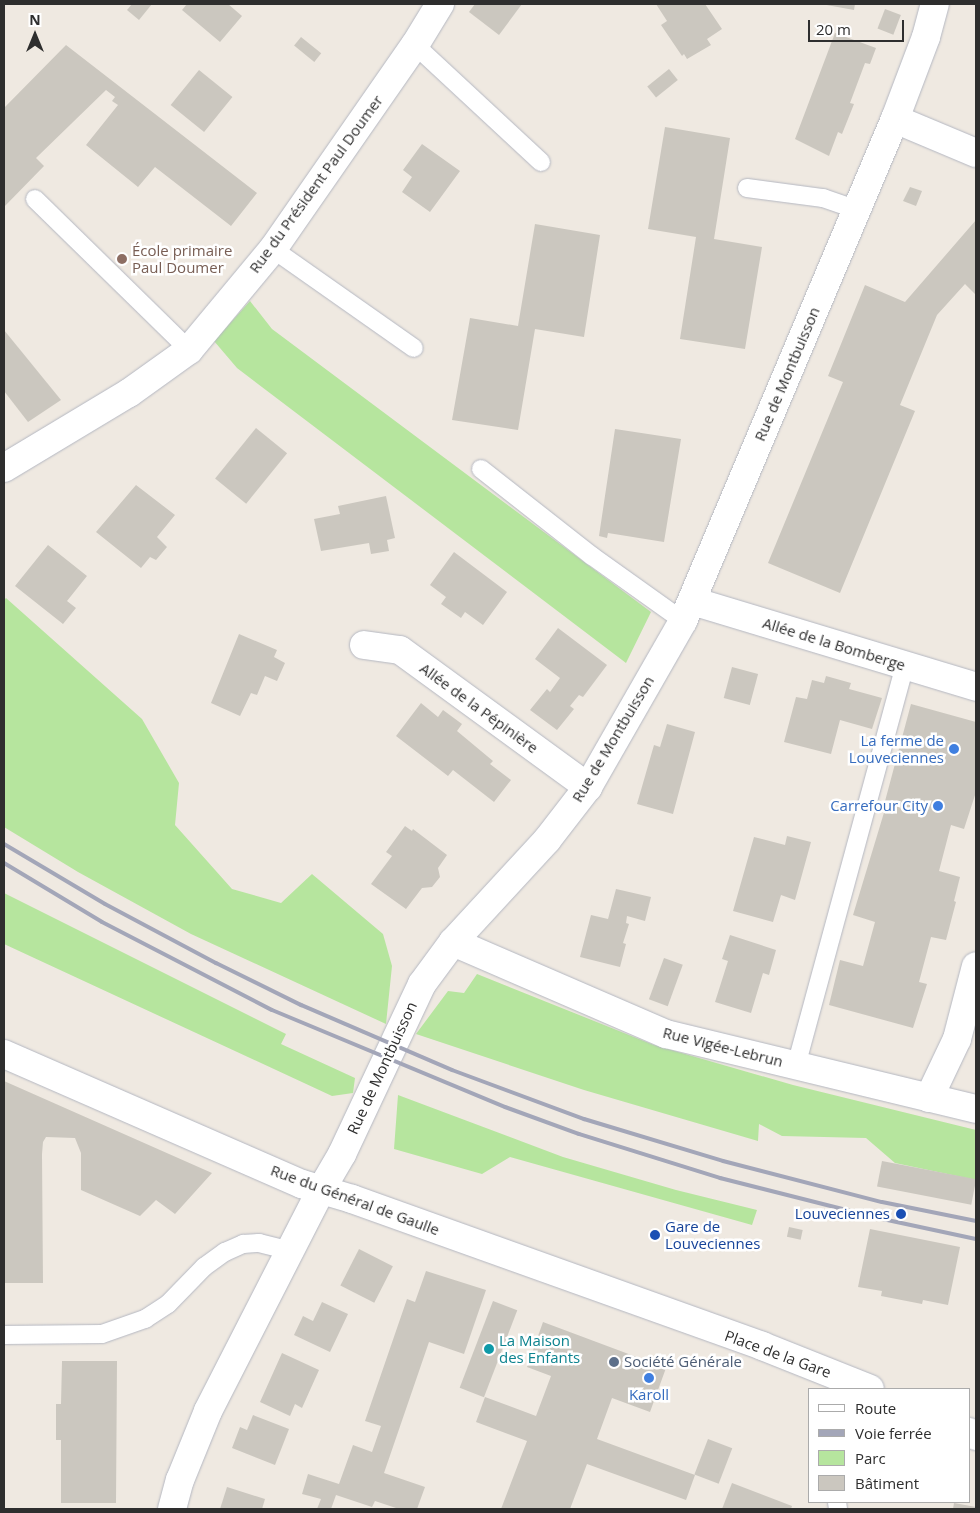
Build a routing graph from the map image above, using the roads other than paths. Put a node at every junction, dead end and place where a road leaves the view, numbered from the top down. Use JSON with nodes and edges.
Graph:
{"nodes":[{"id":1,"x":440,"y":4,"type":"edge"},
{"id":2,"x":935,"y":4,"type":"edge"},
{"id":3,"x":415,"y":45,"type":"junction"},
{"id":4,"x":895,"y":119,"type":"junction"},
{"id":5,"x":976,"y":153,"type":"edge"},
{"id":6,"x":541,"y":162,"type":"dead end"},
{"id":7,"x":748,"y":188,"type":"dead end"},
{"id":8,"x":35,"y":199,"type":"dead end"},
{"id":9,"x":857,"y":210,"type":"junction"},
{"id":10,"x":273,"y":249,"type":"junction"},
{"id":11,"x":414,"y":348,"type":"dead end"},
{"id":12,"x":190,"y":350,"type":"junction"},
{"id":13,"x":4,"y":468,"type":"edge"},
{"id":14,"x":481,"y":469,"type":"dead end"},
{"id":15,"x":688,"y":611,"type":"junction"},
{"id":16,"x":364,"y":645,"type":"dead end"},
{"id":17,"x":906,"y":666,"type":"junction"},
{"id":18,"x":976,"y":687,"type":"edge"},
{"id":19,"x":588,"y":787,"type":"junction"},
{"id":20,"x":453,"y":942,"type":"junction"},
{"id":21,"x":976,"y":966,"type":"edge"},
{"id":22,"x":4,"y":1054,"type":"edge"},
{"id":23,"x":796,"y":1066,"type":"junction"},
{"id":24,"x":929,"y":1098,"type":"junction"},
{"id":25,"x":976,"y":1109,"type":"edge"},
{"id":26,"x":321,"y":1190,"type":"junction"},
{"id":27,"x":291,"y":1251,"type":"junction"},
{"id":28,"x":712,"y":1330,"type":"joint"},
{"id":29,"x":4,"y":1335,"type":"edge"},
{"id":30,"x":861,"y":1387,"type":"edge"},
{"id":31,"x":172,"y":1509,"type":"edge"}],
"edges":[{"from":1,"to":3,"type":"street","name":"Rue du Président Paul Doumer"},
{"from":2,"to":4,"type":"street","name":"Rue de Montbuisson"},
{"from":3,"to":6,"type":"lane"},
{"from":3,"to":10,"type":"street","name":"Rue du Président Paul Doumer"},
{"from":4,"to":5,"type":"street"},
{"from":4,"to":9,"type":"street","name":"Rue de Montbuisson"},
{"from":7,"to":9,"type":"lane"},
{"from":8,"to":12,"type":"lane"},
{"from":9,"to":15,"type":"street","name":"Rue de Montbuisson"},
{"from":10,"to":11,"type":"lane"},
{"from":10,"to":12,"type":"street","name":"Rue du Président Paul Doumer"},
{"from":12,"to":13,"type":"street","name":"Rue du Président Paul Doumer"},
{"from":14,"to":15,"type":"lane"},
{"from":15,"to":17,"type":"street","name":"Allée de la Bomberge"},
{"from":15,"to":19,"type":"street","name":"Rue de Montbuisson"},
{"from":16,"to":19,"type":"street","name":"Allée de la Pépinière"},
{"from":17,"to":18,"type":"street","name":"Allée de la Bomberge"},
{"from":17,"to":23,"type":"lane"},
{"from":19,"to":20,"type":"street","name":"Rue de Montbuisson"},
{"from":20,"to":23,"type":"street","name":"Rue Vigée-Lebrun"},
{"from":20,"to":26,"type":"street","name":"Rue de Montbuisson"},
{"from":21,"to":24,"type":"street"},
{"from":22,"to":26,"type":"street","name":"Rue du Général de Gaulle"},
{"from":23,"to":24,"type":"street","name":"Rue Vigée-Lebrun"},
{"from":24,"to":25,"type":"street","name":"Rue Vigée-Lebrun"},
{"from":26,"to":27,"type":"street","name":"Rue de Montbuisson"},
{"from":26,"to":28,"type":"street","name":"Rue du Général de Gaulle"},
{"from":27,"to":29,"type":"lane"},
{"from":27,"to":31,"type":"street","name":"Rue de Montbuisson"},
{"from":28,"to":30,"type":"street","name":"Place de la Gare"}]}
